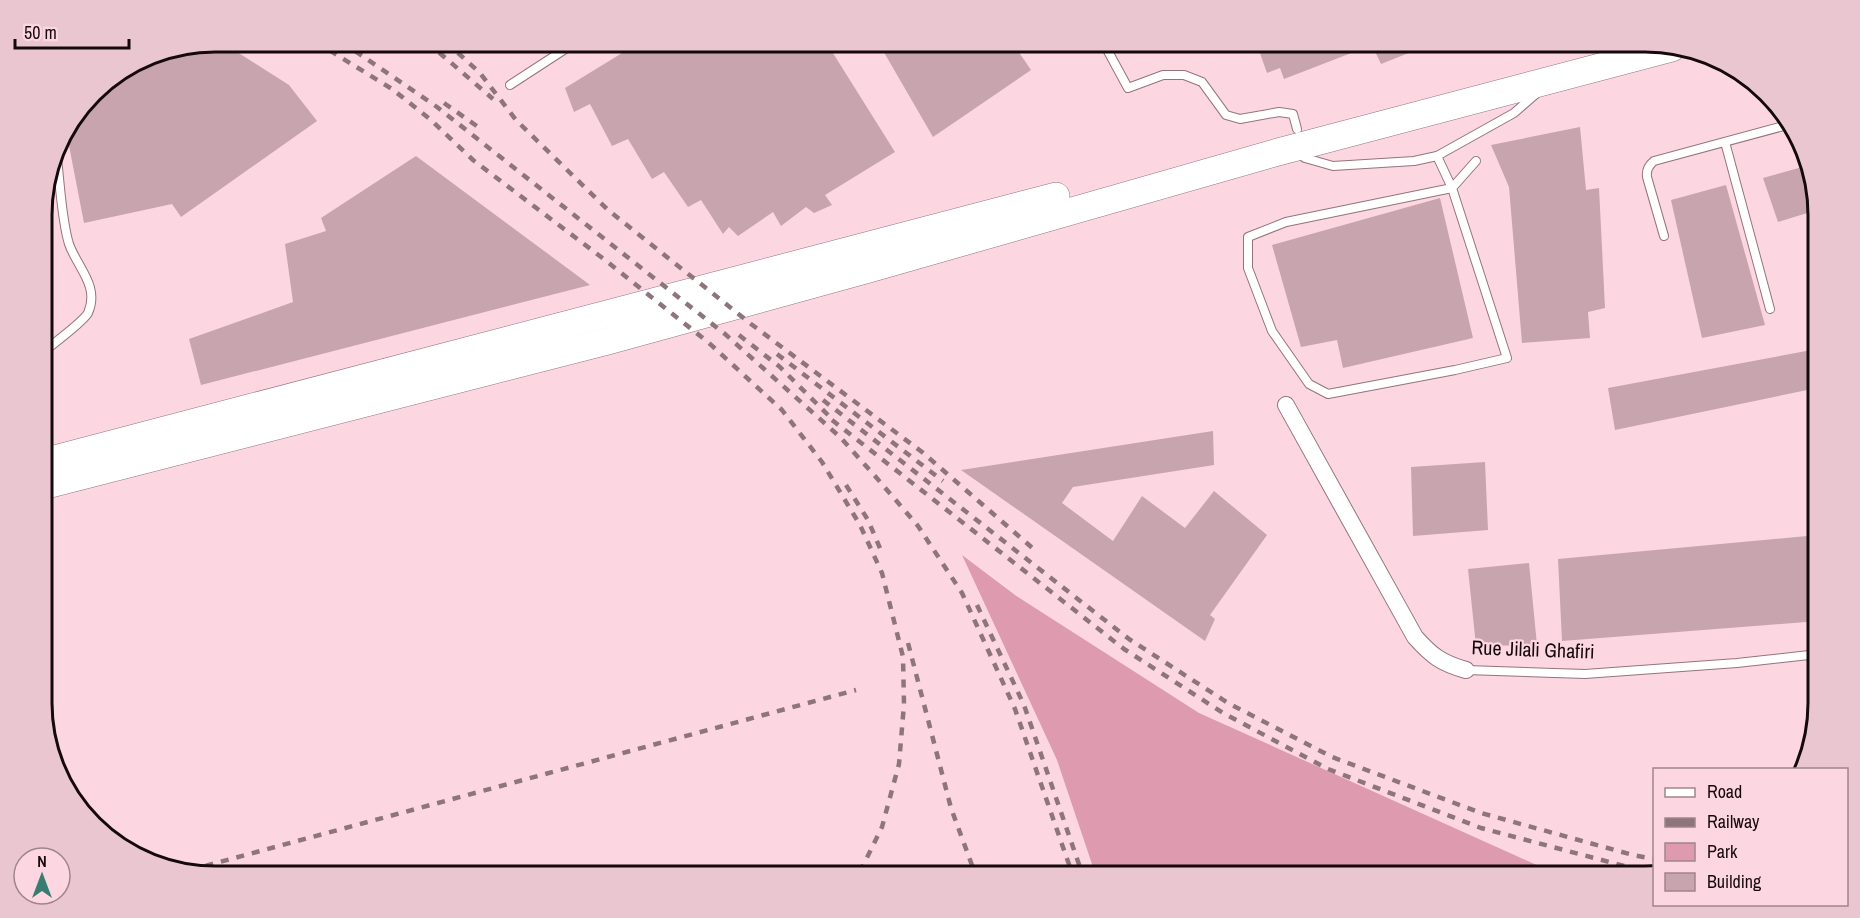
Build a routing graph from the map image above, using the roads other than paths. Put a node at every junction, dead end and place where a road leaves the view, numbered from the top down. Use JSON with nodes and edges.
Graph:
{"nodes":[{"id":1,"x":561,"y":52,"type":"edge"},
{"id":2,"x":1108,"y":52,"type":"edge"},
{"id":3,"x":1590,"y":52,"type":"edge"},
{"id":4,"x":1654,"y":53,"type":"edge"},
{"id":5,"x":1552,"y":80,"type":"junction"},
{"id":6,"x":510,"y":85,"type":"dead end"},
{"id":7,"x":1781,"y":127,"type":"edge"},
{"id":8,"x":1294,"y":138,"type":"junction"},
{"id":9,"x":1725,"y":142,"type":"junction"},
{"id":10,"x":1437,"y":156,"type":"junction"},
{"id":11,"x":1476,"y":161,"type":"dead end"},
{"id":12,"x":59,"y":171,"type":"edge"},
{"id":13,"x":1452,"y":188,"type":"junction"},
{"id":14,"x":1664,"y":236,"type":"dead end"},
{"id":15,"x":1770,"y":309,"type":"dead end"},
{"id":16,"x":53,"y":344,"type":"edge"},
{"id":17,"x":1286,"y":405,"type":"dead end"},
{"id":18,"x":52,"y":460,"type":"edge"},
{"id":19,"x":52,"y":484,"type":"edge"},
{"id":20,"x":1808,"y":655,"type":"edge"},
{"id":21,"x":1466,"y":670,"type":"joint"}],
"edges":[{"from":1,"to":6,"type":"lane"},
{"from":2,"to":8,"type":"lane"},
{"from":3,"to":8,"type":"main road"},
{"from":4,"to":5,"type":"main road"},
{"from":5,"to":8,"type":"main road"},
{"from":5,"to":10,"type":"lane"},
{"from":7,"to":9,"type":"lane"},
{"from":8,"to":10,"type":"lane"},
{"from":8,"to":18,"type":"main road"},
{"from":8,"to":19,"type":"main road"},
{"from":9,"to":14,"type":"lane"},
{"from":9,"to":15,"type":"lane"},
{"from":10,"to":13,"type":"lane"},
{"from":11,"to":13,"type":"lane"},
{"from":12,"to":16,"type":"lane"},
{"from":13,"to":13,"type":"lane"},
{"from":17,"to":21,"type":"street","name":"Rue Jilali Ghafiri"},
{"from":20,"to":21,"type":"lane","name":"Rue Jilali Ghafiri"}]}
